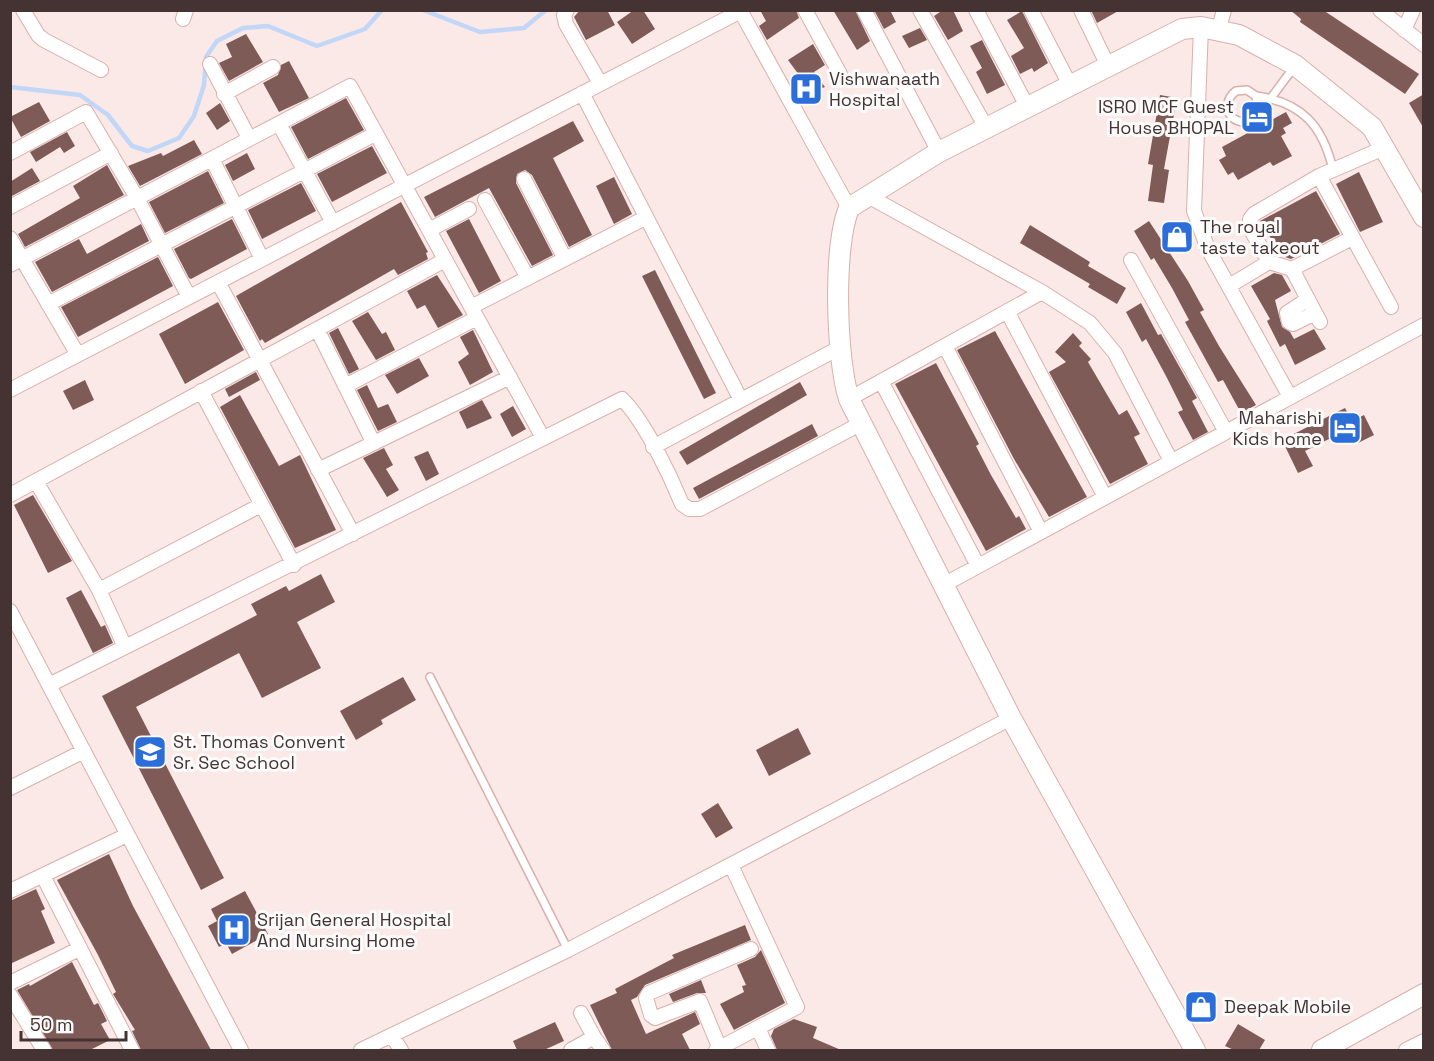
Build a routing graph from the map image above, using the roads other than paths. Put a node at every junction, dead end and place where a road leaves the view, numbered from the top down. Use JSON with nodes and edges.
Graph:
{"nodes":[{"id":1,"x":23,"y":10,"type":"edge"},
{"id":2,"x":567,"y":10,"type":"edge"},
{"id":3,"x":805,"y":10,"type":"edge"},
{"id":4,"x":864,"y":10,"type":"edge"},
{"id":5,"x":920,"y":10,"type":"edge"},
{"id":6,"x":976,"y":10,"type":"edge"},
{"id":7,"x":1031,"y":10,"type":"edge"},
{"id":8,"x":1081,"y":10,"type":"edge"},
{"id":9,"x":1380,"y":10,"type":"edge"},
{"id":10,"x":1413,"y":10,"type":"edge"},
{"id":11,"x":741,"y":11,"type":"edge"},
{"id":12,"x":1215,"y":22,"type":"edge"},
{"id":13,"x":1404,"y":30,"type":"junction"},
{"id":14,"x":1424,"y":45,"type":"edge"},
{"id":15,"x":210,"y":63,"type":"dead end"},
{"id":16,"x":1295,"y":65,"type":"junction"},
{"id":17,"x":273,"y":67,"type":"dead end"},
{"id":18,"x":1109,"y":68,"type":"junction"},
{"id":19,"x":100,"y":70,"type":"dead end"},
{"id":20,"x":840,"y":74,"type":"dead end"},
{"id":21,"x":600,"y":83,"type":"junction"},
{"id":22,"x":1070,"y":85,"type":"junction"},
{"id":23,"x":582,"y":93,"type":"junction"},
{"id":24,"x":224,"y":94,"type":"junction"},
{"id":25,"x":1256,"y":96,"type":"junction"},
{"id":26,"x":1271,"y":98,"type":"junction"},
{"id":27,"x":1028,"y":108,"type":"junction"},
{"id":28,"x":1253,"y":119,"type":"dead end"},
{"id":29,"x":1243,"y":122,"type":"dead end"},
{"id":30,"x":279,"y":124,"type":"junction"},
{"id":31,"x":987,"y":129,"type":"junction"},
{"id":32,"x":375,"y":134,"type":"junction"},
{"id":33,"x":249,"y":138,"type":"junction"},
{"id":34,"x":1384,"y":148,"type":"junction"},
{"id":35,"x":939,"y":152,"type":"junction"},
{"id":36,"x":10,"y":153,"type":"edge"},
{"id":37,"x":111,"y":153,"type":"junction"},
{"id":38,"x":212,"y":159,"type":"junction"},
{"id":39,"x":305,"y":170,"type":"junction"},
{"id":40,"x":1333,"y":170,"type":"junction"},
{"id":41,"x":1319,"y":176,"type":"junction"},
{"id":42,"x":524,"y":179,"type":"dead end"},
{"id":43,"x":404,"y":186,"type":"junction"},
{"id":44,"x":868,"y":196,"type":"junction"},
{"id":45,"x":137,"y":198,"type":"junction"},
{"id":46,"x":484,"y":200,"type":"dead end"},
{"id":47,"x":236,"y":206,"type":"junction"},
{"id":48,"x":10,"y":207,"type":"edge"},
{"id":49,"x":469,"y":208,"type":"dead end"},
{"id":50,"x":849,"y":208,"type":"junction"},
{"id":51,"x":1424,"y":217,"type":"edge"},
{"id":52,"x":645,"y":218,"type":"junction"},
{"id":53,"x":333,"y":222,"type":"junction"},
{"id":54,"x":429,"y":230,"type":"junction"},
{"id":55,"x":10,"y":238,"type":"edge"},
{"id":56,"x":1352,"y":238,"type":"junction"},
{"id":57,"x":162,"y":245,"type":"junction"},
{"id":58,"x":261,"y":259,"type":"junction"},
{"id":59,"x":565,"y":259,"type":"junction"},
{"id":60,"x":445,"y":260,"type":"junction"},
{"id":61,"x":1131,"y":260,"type":"dead end"},
{"id":62,"x":16,"y":262,"type":"edge"},
{"id":63,"x":1269,"y":262,"type":"junction"},
{"id":64,"x":1292,"y":269,"type":"junction"},
{"id":65,"x":528,"y":278,"type":"junction"},
{"id":66,"x":218,"y":282,"type":"junction"},
{"id":67,"x":1229,"y":286,"type":"junction"},
{"id":68,"x":1042,"y":292,"type":"junction"},
{"id":69,"x":189,"y":297,"type":"junction"},
{"id":70,"x":1308,"y":298,"type":"junction"},
{"id":71,"x":48,"y":304,"type":"junction"},
{"id":72,"x":1391,"y":307,"type":"dead end"},
{"id":73,"x":1006,"y":311,"type":"junction"},
{"id":74,"x":474,"y":312,"type":"junction"},
{"id":75,"x":1424,"y":325,"type":"edge"},
{"id":76,"x":316,"y":329,"type":"junction"},
{"id":77,"x":945,"y":346,"type":"junction"},
{"id":78,"x":839,"y":348,"type":"junction"},
{"id":79,"x":78,"y":355,"type":"junction"},
{"id":80,"x":259,"y":359,"type":"junction"},
{"id":81,"x":510,"y":377,"type":"junction"},
{"id":82,"x":881,"y":381,"type":"junction"},
{"id":83,"x":345,"y":386,"type":"junction"},
{"id":84,"x":10,"y":390,"type":"edge"},
{"id":85,"x":201,"y":391,"type":"junction"},
{"id":86,"x":1290,"y":397,"type":"junction"},
{"id":87,"x":849,"y":399,"type":"junction"},
{"id":88,"x":741,"y":400,"type":"junction"},
{"id":89,"x":860,"y":424,"type":"junction"},
{"id":90,"x":1226,"y":432,"type":"junction"},
{"id":91,"x":543,"y":438,"type":"junction"},
{"id":92,"x":374,"y":442,"type":"junction"},
{"id":93,"x":653,"y":447,"type":"junction"},
{"id":94,"x":1172,"y":461,"type":"junction"},
{"id":95,"x":318,"y":470,"type":"junction"},
{"id":96,"x":37,"y":483,"type":"junction"},
{"id":97,"x":10,"y":495,"type":"edge"},
{"id":98,"x":1105,"y":497,"type":"junction"},
{"id":99,"x":261,"y":505,"type":"junction"},
{"id":100,"x":1041,"y":532,"type":"junction"},
{"id":101,"x":352,"y":534,"type":"junction"},
{"id":102,"x":294,"y":565,"type":"junction"},
{"id":103,"x":978,"y":567,"type":"junction"},
{"id":104,"x":945,"y":585,"type":"junction"},
{"id":105,"x":99,"y":590,"type":"junction"},
{"id":106,"x":10,"y":611,"type":"edge"},
{"id":107,"x":125,"y":647,"type":"junction"},
{"id":108,"x":430,"y":677,"type":"dead end"},
{"id":109,"x":49,"y":685,"type":"junction"},
{"id":110,"x":1011,"y":718,"type":"junction"},
{"id":111,"x":84,"y":751,"type":"junction"},
{"id":112,"x":10,"y":788,"type":"edge"},
{"id":113,"x":127,"y":835,"type":"junction"},
{"id":114,"x":731,"y":864,"type":"junction"},
{"id":115,"x":43,"y":876,"type":"junction"},
{"id":116,"x":10,"y":891,"type":"edge"},
{"id":117,"x":79,"y":949,"type":"junction"},
{"id":118,"x":751,"y":949,"type":"dead end"},
{"id":119,"x":568,"y":950,"type":"junction"},
{"id":120,"x":10,"y":983,"type":"edge"},
{"id":121,"x":10,"y":994,"type":"edge"},
{"id":122,"x":1424,"y":994,"type":"edge"},
{"id":123,"x":581,"y":1013,"type":"dead end"},
{"id":124,"x":758,"y":1028,"type":"junction"},
{"id":125,"x":393,"y":1035,"type":"junction"},
{"id":126,"x":594,"y":1037,"type":"junction"},
{"id":127,"x":1424,"y":1041,"type":"edge"},
{"id":128,"x":126,"y":1049,"type":"edge"},
{"id":129,"x":44,"y":1050,"type":"edge"},
{"id":130,"x":241,"y":1050,"type":"edge"},
{"id":131,"x":361,"y":1050,"type":"edge"},
{"id":132,"x":401,"y":1050,"type":"edge"},
{"id":133,"x":571,"y":1050,"type":"edge"},
{"id":134,"x":603,"y":1050,"type":"edge"},
{"id":135,"x":718,"y":1050,"type":"edge"},
{"id":136,"x":768,"y":1050,"type":"edge"},
{"id":137,"x":1196,"y":1050,"type":"edge"},
{"id":138,"x":1322,"y":1050,"type":"edge"},
{"id":139,"x":1406,"y":1050,"type":"edge"}],
"edges":[{"from":1,"to":19,"type":"street"},
{"from":2,"to":21,"type":"street"},
{"from":3,"to":20,"type":"street"},
{"from":4,"to":35,"type":"street"},
{"from":5,"to":31,"type":"street"},
{"from":6,"to":27,"type":"street"},
{"from":7,"to":22,"type":"street"},
{"from":8,"to":18,"type":"street"},
{"from":9,"to":13,"type":"street"},
{"from":10,"to":13,"type":"street"},
{"from":11,"to":21,"type":"street"},
{"from":11,"to":50,"type":"street"},
{"from":12,"to":16,"type":"street"},
{"from":12,"to":18,"type":"street"},
{"from":12,"to":67,"type":"street"},
{"from":13,"to":14,"type":"street"},
{"from":15,"to":24,"type":"street"},
{"from":16,"to":26,"type":"lane"},
{"from":16,"to":34,"type":"street"},
{"from":17,"to":24,"type":"street"},
{"from":18,"to":22,"type":"street"},
{"from":21,"to":23,"type":"street"},
{"from":22,"to":27,"type":"street"},
{"from":23,"to":43,"type":"street"},
{"from":23,"to":52,"type":"street"},
{"from":24,"to":33,"type":"street"},
{"from":25,"to":26,"type":"lane"},
{"from":25,"to":28,"type":"lane"},
{"from":25,"to":29,"type":"lane"},
{"from":26,"to":40,"type":"lane"},
{"from":27,"to":31,"type":"street"},
{"from":30,"to":32,"type":"street"},
{"from":30,"to":33,"type":"street"},
{"from":30,"to":39,"type":"street"},
{"from":31,"to":35,"type":"street"},
{"from":32,"to":39,"type":"street"},
{"from":32,"to":43,"type":"street"},
{"from":33,"to":38,"type":"street"},
{"from":34,"to":40,"type":"street"},
{"from":34,"to":51,"type":"street"},
{"from":35,"to":44,"type":"street"},
{"from":36,"to":37,"type":"street"},
{"from":37,"to":45,"type":"street"},
{"from":37,"to":48,"type":"street"},
{"from":38,"to":45,"type":"street"},
{"from":38,"to":47,"type":"street"},
{"from":39,"to":47,"type":"street"},
{"from":39,"to":53,"type":"street"},
{"from":40,"to":41,"type":"street"},
{"from":41,"to":56,"type":"street"},
{"from":41,"to":63,"type":"street"},
{"from":42,"to":59,"type":"street"},
{"from":43,"to":53,"type":"street"},
{"from":43,"to":54,"type":"street"},
{"from":44,"to":50,"type":"street"},
{"from":44,"to":68,"type":"street"},
{"from":45,"to":57,"type":"street"},
{"from":45,"to":62,"type":"street"},
{"from":46,"to":65,"type":"street"},
{"from":47,"to":57,"type":"street"},
{"from":47,"to":58,"type":"street"},
{"from":49,"to":54,"type":"street"},
{"from":50,"to":78,"type":"street"},
{"from":52,"to":59,"type":"street"},
{"from":52,"to":88,"type":"street"},
{"from":53,"to":58,"type":"street"},
{"from":54,"to":60,"type":"street"},
{"from":55,"to":62,"type":"street"},
{"from":56,"to":64,"type":"street"},
{"from":56,"to":72,"type":"street"},
{"from":57,"to":69,"type":"street"},
{"from":57,"to":71,"type":"street"},
{"from":58,"to":66,"type":"street"},
{"from":59,"to":65,"type":"street"},
{"from":60,"to":74,"type":"street"},
{"from":60,"to":76,"type":"street"},
{"from":61,"to":90,"type":"street"},
{"from":62,"to":71,"type":"street"},
{"from":63,"to":64,"type":"street"},
{"from":63,"to":67,"type":"street"},
{"from":64,"to":70,"type":"street"},
{"from":65,"to":74,"type":"street"},
{"from":66,"to":69,"type":"street"},
{"from":66,"to":80,"type":"street"},
{"from":67,"to":86,"type":"street"},
{"from":68,"to":73,"type":"street"},
{"from":68,"to":94,"type":"street"},
{"from":69,"to":79,"type":"street"},
{"from":70,"to":70,"type":"street"},
{"from":71,"to":79,"type":"street"},
{"from":73,"to":77,"type":"street"},
{"from":73,"to":98,"type":"street"},
{"from":74,"to":81,"type":"street"},
{"from":74,"to":83,"type":"street"},
{"from":75,"to":86,"type":"street"},
{"from":76,"to":80,"type":"street"},
{"from":76,"to":83,"type":"street"},
{"from":77,"to":82,"type":"street"},
{"from":77,"to":100,"type":"street"},
{"from":78,"to":87,"type":"street"},
{"from":78,"to":88,"type":"street"},
{"from":79,"to":84,"type":"street"},
{"from":80,"to":85,"type":"street"},
{"from":80,"to":95,"type":"street"},
{"from":81,"to":91,"type":"street"},
{"from":81,"to":92,"type":"street"},
{"from":82,"to":87,"type":"street"},
{"from":82,"to":103,"type":"street"},
{"from":83,"to":92,"type":"street"},
{"from":85,"to":96,"type":"street"},
{"from":85,"to":99,"type":"street"},
{"from":86,"to":90,"type":"street"},
{"from":87,"to":89,"type":"street"},
{"from":88,"to":93,"type":"street"},
{"from":89,"to":93,"type":"street"},
{"from":89,"to":104,"type":"street"},
{"from":90,"to":94,"type":"street"},
{"from":91,"to":93,"type":"street"},
{"from":91,"to":101,"type":"street"},
{"from":92,"to":95,"type":"street"},
{"from":94,"to":98,"type":"street"},
{"from":95,"to":101,"type":"street"},
{"from":96,"to":97,"type":"street"},
{"from":96,"to":105,"type":"street"},
{"from":98,"to":100,"type":"street"},
{"from":99,"to":102,"type":"street"},
{"from":99,"to":105,"type":"street"},
{"from":100,"to":103,"type":"street"},
{"from":101,"to":102,"type":"street"},
{"from":102,"to":107,"type":"street"},
{"from":103,"to":104,"type":"street"},
{"from":104,"to":110,"type":"street"},
{"from":105,"to":107,"type":"street"},
{"from":106,"to":109,"type":"street"},
{"from":107,"to":109,"type":"street"},
{"from":108,"to":119,"type":"lane"},
{"from":109,"to":111,"type":"street"},
{"from":110,"to":114,"type":"street"},
{"from":110,"to":137,"type":"street"},
{"from":111,"to":112,"type":"street"},
{"from":111,"to":113,"type":"street"},
{"from":113,"to":115,"type":"street"},
{"from":113,"to":130,"type":"street"},
{"from":114,"to":119,"type":"street"},
{"from":114,"to":124,"type":"street"},
{"from":115,"to":116,"type":"street"},
{"from":115,"to":117,"type":"street"},
{"from":117,"to":120,"type":"street"},
{"from":117,"to":128,"type":"street"},
{"from":118,"to":135,"type":"street"},
{"from":119,"to":125,"type":"street"},
{"from":121,"to":129,"type":"street"},
{"from":122,"to":138,"type":"street"},
{"from":123,"to":126,"type":"street"},
{"from":124,"to":135,"type":"street"},
{"from":124,"to":136,"type":"street"},
{"from":125,"to":131,"type":"street"},
{"from":125,"to":132,"type":"street"},
{"from":126,"to":133,"type":"street"},
{"from":126,"to":134,"type":"street"},
{"from":127,"to":139,"type":"street"}]}
